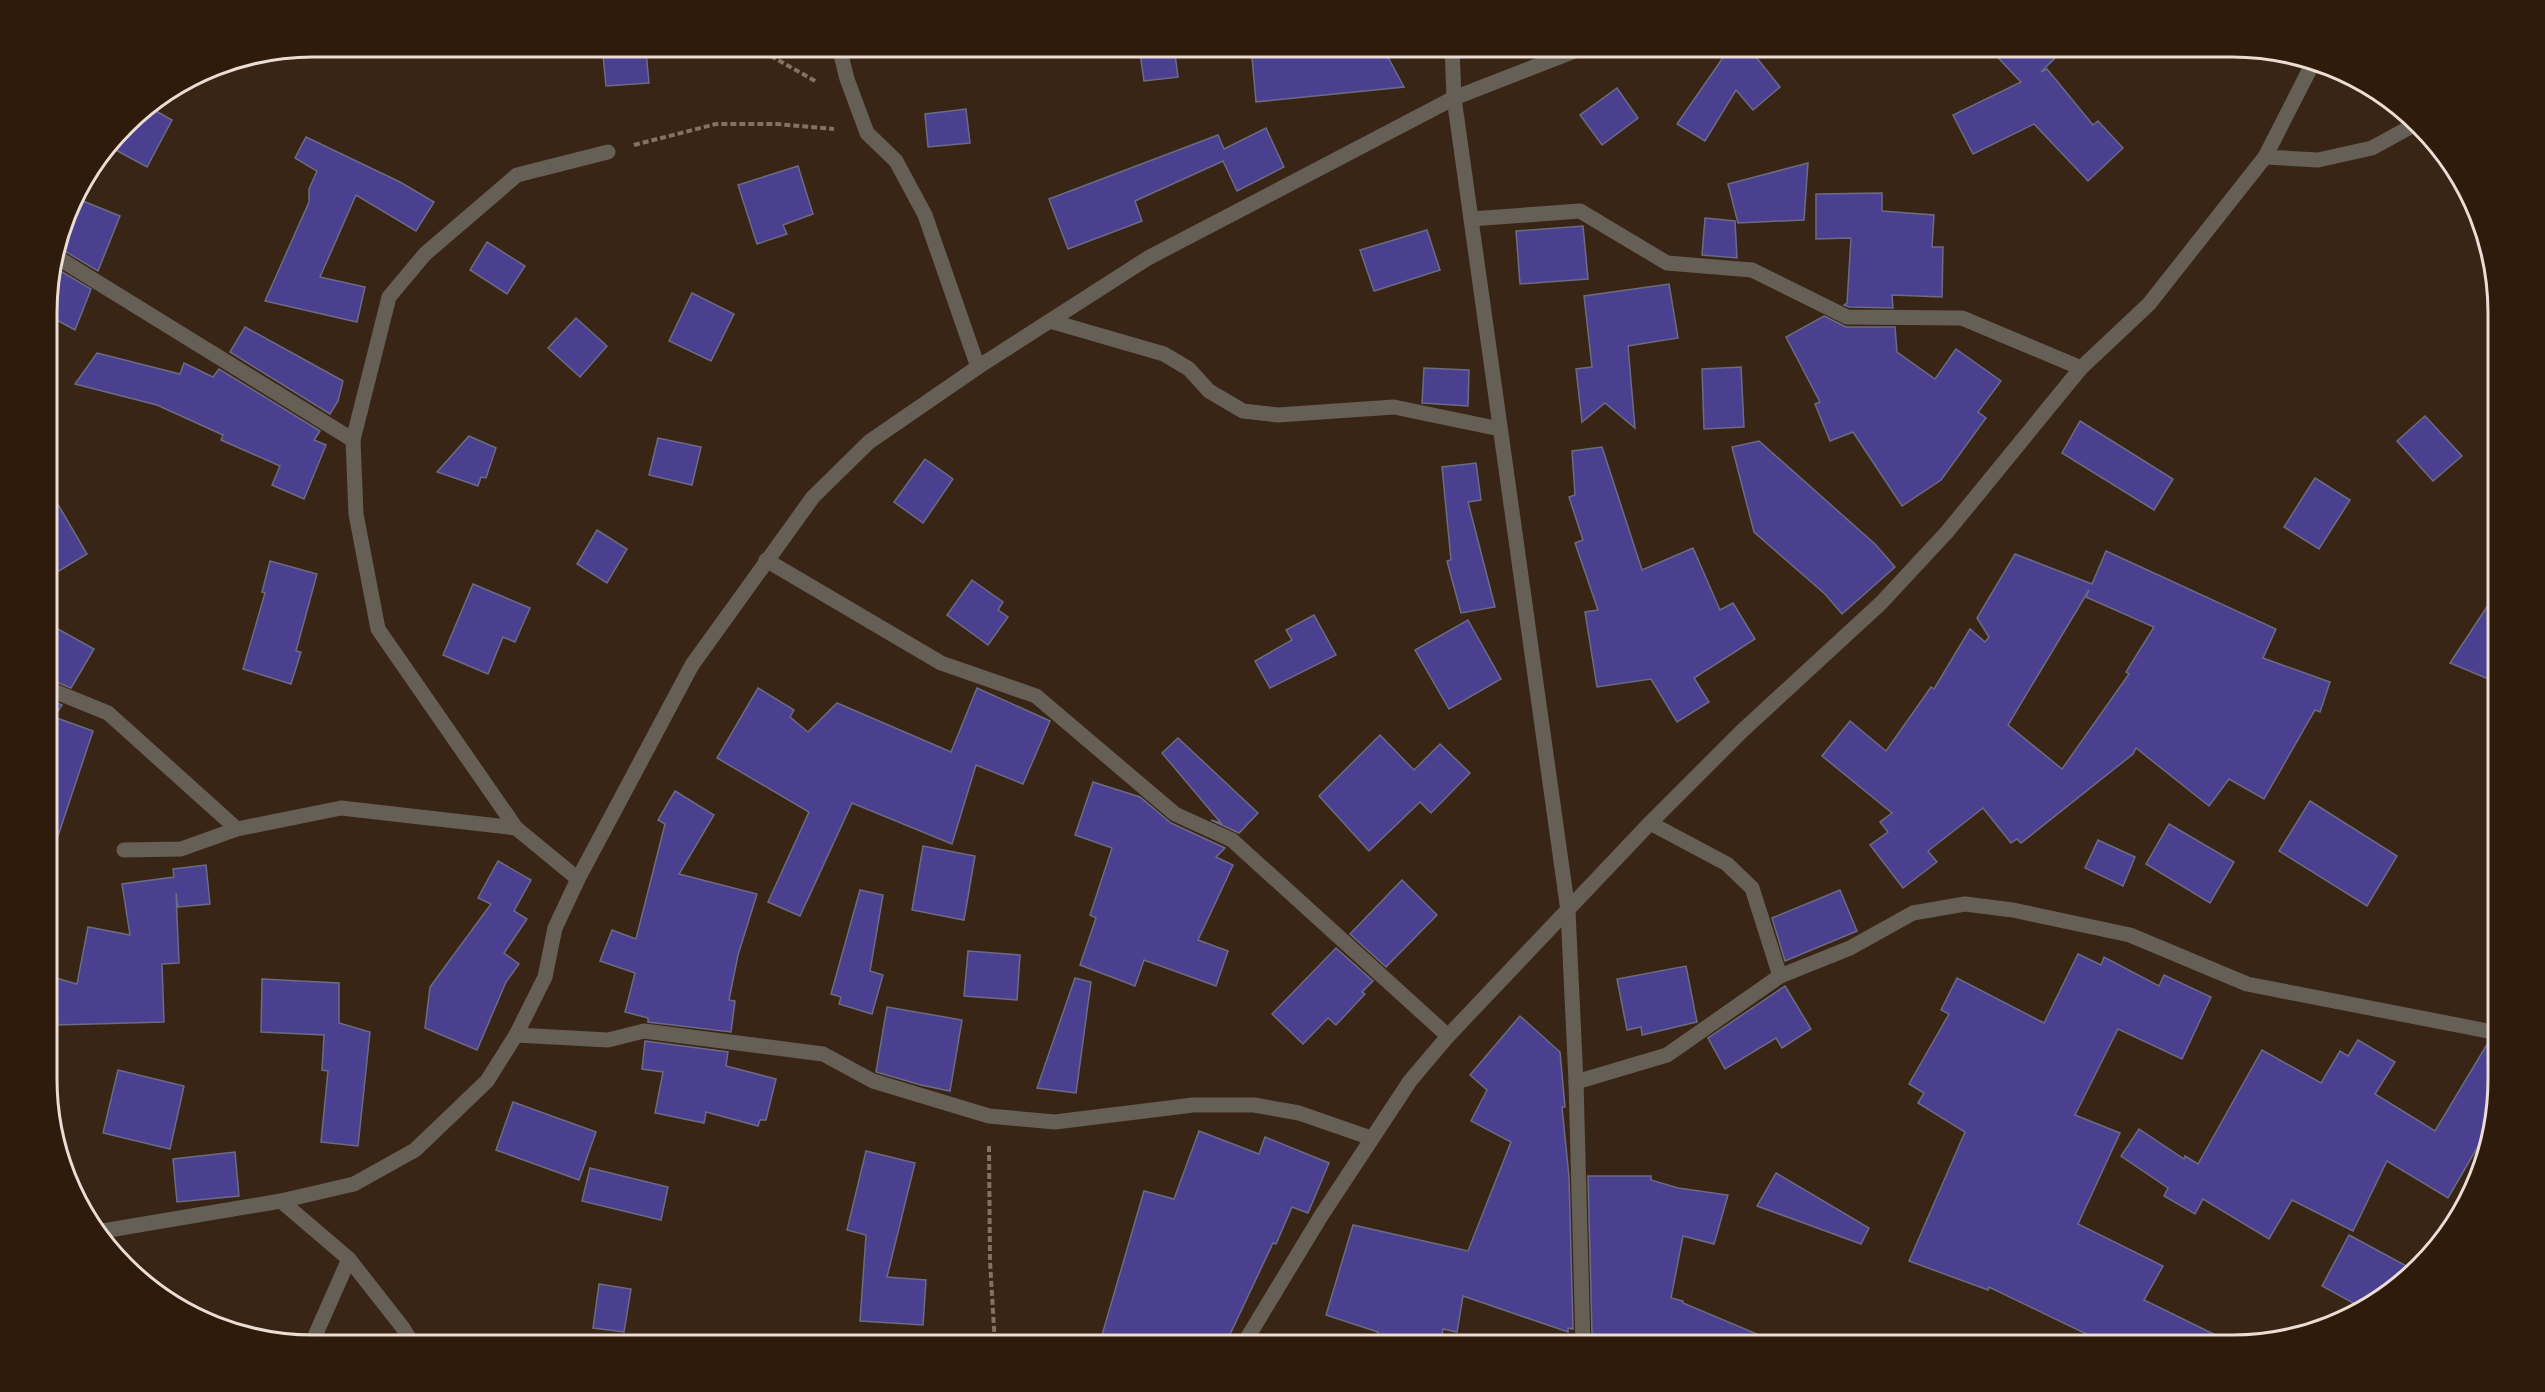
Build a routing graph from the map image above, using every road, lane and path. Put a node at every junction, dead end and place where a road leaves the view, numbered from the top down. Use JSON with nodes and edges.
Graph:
{"nodes":[{"id":1,"x":774,"y":57,"type":"edge"},
{"id":2,"x":842,"y":57,"type":"edge"},
{"id":3,"x":1452,"y":57,"type":"edge"},
{"id":4,"x":1557,"y":57,"type":"edge"},
{"id":5,"x":2310,"y":69,"type":"edge"},
{"id":6,"x":847,"y":79,"type":"junction"},
{"id":7,"x":1454,"y":98,"type":"junction"},
{"id":8,"x":2409,"y":128,"type":"edge"},
{"id":9,"x":867,"y":133,"type":"junction"},
{"id":10,"x":608,"y":152,"type":"joint"},
{"id":11,"x":2265,"y":157,"type":"junction"},
{"id":12,"x":1471,"y":219,"type":"junction"},
{"id":13,"x":63,"y":260,"type":"edge"},
{"id":14,"x":1050,"y":321,"type":"junction"},
{"id":15,"x":978,"y":367,"type":"junction"},
{"id":16,"x":2081,"y":368,"type":"junction"},
{"id":17,"x":1500,"y":429,"type":"junction"},
{"id":18,"x":353,"y":440,"type":"junction"},
{"id":19,"x":766,"y":560,"type":"junction"},
{"id":20,"x":57,"y":691,"type":"edge"},
{"id":21,"x":1650,"y":823,"type":"junction"},
{"id":22,"x":516,"y":828,"type":"junction"},
{"id":23,"x":237,"y":829,"type":"junction"},
{"id":24,"x":124,"y":850,"type":"dead end"},
{"id":25,"x":578,"y":879,"type":"junction"},
{"id":26,"x":1568,"y":911,"type":"junction"},
{"id":27,"x":1780,"y":976,"type":"junction"},
{"id":28,"x":2488,"y":1031,"type":"edge"},
{"id":29,"x":516,"y":1035,"type":"junction"},
{"id":30,"x":1448,"y":1036,"type":"junction"},
{"id":31,"x":1576,"y":1082,"type":"junction"},
{"id":32,"x":989,"y":1116,"type":"junction"},
{"id":33,"x":1371,"y":1138,"type":"junction"},
{"id":34,"x":281,"y":1201,"type":"junction"},
{"id":35,"x":107,"y":1230,"type":"edge"},
{"id":36,"x":349,"y":1259,"type":"junction"},
{"id":37,"x":315,"y":1335,"type":"edge"},
{"id":38,"x":407,"y":1335,"type":"edge"},
{"id":39,"x":994,"y":1335,"type":"edge"},
{"id":40,"x":1249,"y":1335,"type":"edge"},
{"id":41,"x":1583,"y":1335,"type":"edge"}],
"edges":[{"from":1,"to":6,"type":"path"},
{"from":2,"to":6,"type":"street"},
{"from":3,"to":7,"type":"street"},
{"from":4,"to":7,"type":"street"},
{"from":5,"to":11,"type":"street"},
{"from":6,"to":9,"type":"street"},
{"from":7,"to":12,"type":"street"},
{"from":7,"to":14,"type":"street"},
{"from":8,"to":11,"type":"street"},
{"from":9,"to":10,"type":"path"},
{"from":9,"to":15,"type":"street"},
{"from":10,"to":18,"type":"street"},
{"from":11,"to":16,"type":"street"},
{"from":12,"to":16,"type":"street"},
{"from":12,"to":17,"type":"street"},
{"from":13,"to":18,"type":"street"},
{"from":14,"to":15,"type":"street"},
{"from":14,"to":17,"type":"street"},
{"from":15,"to":19,"type":"street"},
{"from":16,"to":21,"type":"street"},
{"from":17,"to":26,"type":"street"},
{"from":18,"to":22,"type":"street"},
{"from":19,"to":25,"type":"street"},
{"from":19,"to":30,"type":"street"},
{"from":20,"to":23,"type":"street"},
{"from":21,"to":26,"type":"street"},
{"from":21,"to":27,"type":"street"},
{"from":22,"to":23,"type":"street"},
{"from":22,"to":25,"type":"street"},
{"from":23,"to":24,"type":"street"},
{"from":25,"to":29,"type":"street"},
{"from":26,"to":30,"type":"street"},
{"from":26,"to":31,"type":"street"},
{"from":27,"to":28,"type":"street"},
{"from":27,"to":31,"type":"street"},
{"from":29,"to":32,"type":"street"},
{"from":29,"to":34,"type":"street"},
{"from":30,"to":33,"type":"street"},
{"from":31,"to":41,"type":"street"},
{"from":32,"to":33,"type":"street"},
{"from":32,"to":39,"type":"path"},
{"from":33,"to":40,"type":"street"},
{"from":34,"to":35,"type":"street"},
{"from":34,"to":36,"type":"street"},
{"from":36,"to":37,"type":"street"},
{"from":36,"to":38,"type":"street"}]}
